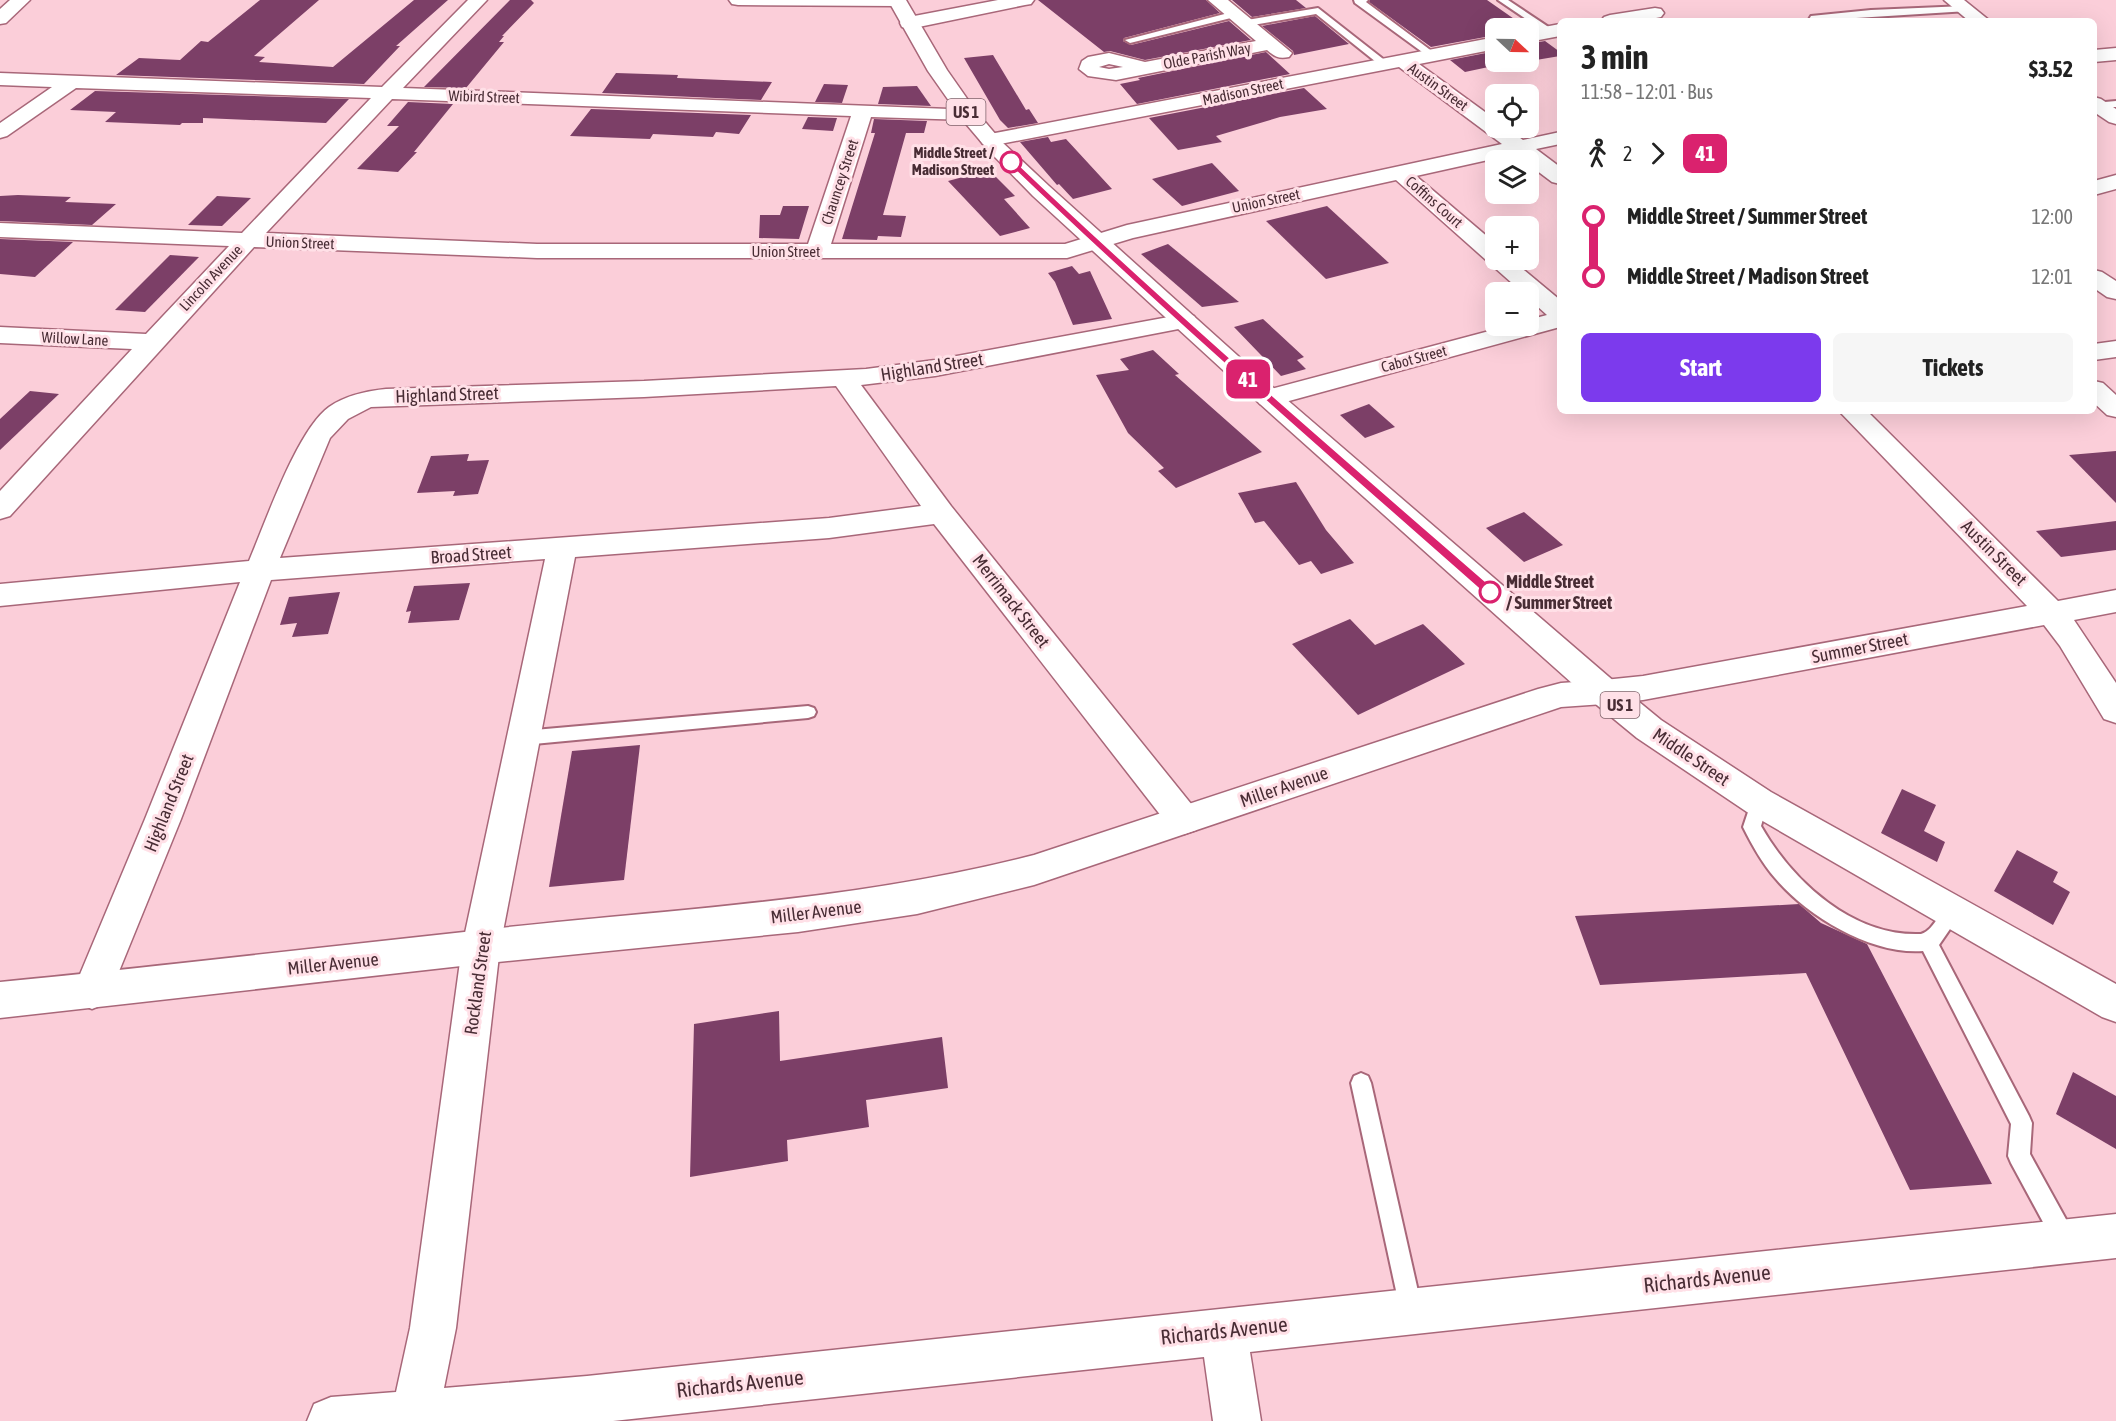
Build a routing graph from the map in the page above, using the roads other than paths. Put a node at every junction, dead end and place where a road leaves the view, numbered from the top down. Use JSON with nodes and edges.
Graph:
{"nodes":[{"id":1,"x":21,"y":0,"type":"edge"},
{"id":2,"x":478,"y":0,"type":"edge"},
{"id":3,"x":738,"y":0,"type":"edge"},
{"id":4,"x":897,"y":0,"type":"edge"},
{"id":5,"x":1025,"y":0,"type":"edge"},
{"id":6,"x":1217,"y":0,"type":"edge"},
{"id":7,"x":1364,"y":0,"type":"edge"},
{"id":8,"x":1502,"y":0,"type":"edge"},
{"id":9,"x":1632,"y":0,"type":"edge"},
{"id":10,"x":1959,"y":5,"type":"edge"},
{"id":11,"x":1662,"y":17,"type":"edge"},
{"id":12,"x":1814,"y":18,"type":"edge"},
{"id":13,"x":1852,"y":18,"type":"edge"},
{"id":14,"x":1977,"y":18,"type":"edge"},
{"id":15,"x":0,"y":19,"type":"edge"},
{"id":16,"x":1241,"y":19,"type":"junction"},
{"id":17,"x":909,"y":23,"type":"junction"},
{"id":18,"x":1555,"y":31,"type":"edge"},
{"id":19,"x":1539,"y":34,"type":"edge"},
{"id":20,"x":1130,"y":40,"type":"dead end"},
{"id":21,"x":1271,"y":44,"type":"junction"},
{"id":22,"x":1485,"y":45,"type":"edge"},
{"id":23,"x":2116,"y":54,"type":"edge"},
{"id":24,"x":1432,"y":55,"type":"junction"},
{"id":25,"x":2097,"y":56,"type":"edge"},
{"id":26,"x":1394,"y":63,"type":"junction"},
{"id":27,"x":1143,"y":68,"type":"dead end"},
{"id":28,"x":1311,"y":78,"type":"junction"},
{"id":29,"x":0,"y":79,"type":"edge"},
{"id":30,"x":73,"y":81,"type":"junction"},
{"id":31,"x":385,"y":94,"type":"junction"},
{"id":32,"x":2102,"y":104,"type":"edge"},
{"id":33,"x":862,"y":111,"type":"junction"},
{"id":34,"x":968,"y":114,"type":"junction"},
{"id":35,"x":2116,"y":118,"type":"edge"},
{"id":36,"x":0,"y":132,"type":"edge"},
{"id":37,"x":1557,"y":139,"type":"edge"},
{"id":38,"x":990,"y":140,"type":"junction"},
{"id":39,"x":1520,"y":146,"type":"junction"},
{"id":40,"x":1399,"y":172,"type":"junction"},
{"id":41,"x":1557,"y":175,"type":"edge"},
{"id":42,"x":2116,"y":182,"type":"edge"},
{"id":43,"x":2097,"y":187,"type":"edge"},
{"id":44,"x":0,"y":230,"type":"edge"},
{"id":45,"x":245,"y":241,"type":"junction"},
{"id":46,"x":1095,"y":242,"type":"junction"},
{"id":47,"x":1485,"y":246,"type":"edge"},
{"id":48,"x":817,"y":252,"type":"junction"},
{"id":49,"x":1511,"y":270,"type":"edge"},
{"id":50,"x":2097,"y":279,"type":"edge"},
{"id":51,"x":2116,"y":292,"type":"edge"},
{"id":52,"x":1557,"y":310,"type":"edge"},
{"id":53,"x":1185,"y":321,"type":"junction"},
{"id":54,"x":1557,"y":321,"type":"edge"},
{"id":55,"x":0,"y":335,"type":"edge"},
{"id":56,"x":150,"y":342,"type":"junction"},
{"id":57,"x":2116,"y":349,"type":"edge"},
{"id":58,"x":2097,"y":352,"type":"edge"},
{"id":59,"x":843,"y":378,"type":"junction"},
{"id":60,"x":2097,"y":393,"type":"edge"},
{"id":61,"x":1269,"y":398,"type":"junction"},
{"id":62,"x":2116,"y":409,"type":"edge"},
{"id":63,"x":1855,"y":414,"type":"edge"},
{"id":64,"x":0,"y":509,"type":"edge"},
{"id":65,"x":941,"y":513,"type":"junction"},
{"id":66,"x":561,"y":549,"type":"junction"},
{"id":67,"x":260,"y":570,"type":"junction"},
{"id":68,"x":0,"y":595,"type":"edge"},
{"id":69,"x":2116,"y":601,"type":"edge"},
{"id":70,"x":2051,"y":612,"type":"junction"},
{"id":71,"x":1604,"y":692,"type":"junction"},
{"id":72,"x":2116,"y":710,"type":"edge"},
{"id":73,"x":808,"y":712,"type":"dead end"},
{"id":74,"x":523,"y":738,"type":"junction"},
{"id":75,"x":1759,"y":802,"type":"junction"},
{"id":76,"x":1184,"y":820,"type":"junction"},
{"id":77,"x":1952,"y":913,"type":"junction"},
{"id":78,"x":1928,"y":942,"type":"junction"},
{"id":79,"x":481,"y":946,"type":"junction"},
{"id":80,"x":92,"y":991,"type":"junction"},
{"id":81,"x":0,"y":1000,"type":"edge"},
{"id":82,"x":2116,"y":1004,"type":"edge"},
{"id":83,"x":1361,"y":1083,"type":"dead end"},
{"id":84,"x":2116,"y":1236,"type":"edge"},
{"id":85,"x":2066,"y":1242,"type":"junction"},
{"id":86,"x":1412,"y":1310,"type":"junction"},
{"id":87,"x":1224,"y":1332,"type":"junction"},
{"id":88,"x":414,"y":1417,"type":"edge"},
{"id":89,"x":330,"y":1421,"type":"edge"},
{"id":90,"x":1237,"y":1421,"type":"edge"}],
"edges":[{"from":1,"to":15,"type":"street"},
{"from":2,"to":31,"type":"street","name":"Lincoln Avenue"},
{"from":3,"to":4,"type":"street"},
{"from":4,"to":17,"type":"street","name":"Middle Street","number":"US 1"},
{"from":5,"to":17,"type":"street"},
{"from":6,"to":16,"type":"street"},
{"from":7,"to":24,"type":"lane"},
{"from":8,"to":18,"type":"lane"},
{"from":9,"to":11,"type":"street"},
{"from":10,"to":13,"type":"lane"},
{"from":10,"to":14,"type":"street"},
{"from":12,"to":13,"type":"lane"},
{"from":16,"to":20,"type":"lane"},
{"from":16,"to":21,"type":"street"},
{"from":16,"to":26,"type":"lane"},
{"from":17,"to":34,"type":"street","name":"Middle Street","number":"US 1"},
{"from":18,"to":19,"type":"street"},
{"from":21,"to":27,"type":"street","name":"Olde Parish Way"},
{"from":21,"to":28,"type":"street"},
{"from":22,"to":24,"type":"street","name":"Madison Street"},
{"from":23,"to":25,"type":"street"},
{"from":24,"to":26,"type":"street","name":"Madison Street"},
{"from":26,"to":28,"type":"street","name":"Madison Street"},
{"from":26,"to":39,"type":"street","name":"Austin Street"},
{"from":28,"to":38,"type":"street","name":"Madison Street"},
{"from":29,"to":30,"type":"street","name":"Wibird Street"},
{"from":30,"to":31,"type":"street","name":"Wibird Street"},
{"from":30,"to":36,"type":"street"},
{"from":31,"to":33,"type":"street","name":"Wibird Street"},
{"from":31,"to":45,"type":"street","name":"Lincoln Avenue"},
{"from":32,"to":35,"type":"street"},
{"from":33,"to":34,"type":"street","name":"Wibird Street"},
{"from":33,"to":48,"type":"street","name":"Chauncey Street"},
{"from":34,"to":38,"type":"street","name":"Middle Street","number":"US 1"},
{"from":37,"to":39,"type":"street","name":"Union Street"},
{"from":38,"to":46,"type":"street","name":"Middle Street","number":"US 1"},
{"from":39,"to":40,"type":"street","name":"Union Street"},
{"from":39,"to":41,"type":"street","name":"Austin Street"},
{"from":40,"to":46,"type":"street","name":"Union Street"},
{"from":40,"to":47,"type":"street","name":"Coffins Court"},
{"from":42,"to":43,"type":"street"},
{"from":44,"to":45,"type":"street","name":"Union Street"},
{"from":45,"to":48,"type":"street","name":"Union Street"},
{"from":45,"to":56,"type":"street","name":"Lincoln Avenue"},
{"from":46,"to":48,"type":"street","name":"Union Street"},
{"from":46,"to":53,"type":"street","name":"Middle Street","number":"US 1"},
{"from":49,"to":52,"type":"street"},
{"from":50,"to":51,"type":"street"},
{"from":53,"to":59,"type":"street","name":"Highland Street"},
{"from":53,"to":61,"type":"street","name":"Middle Street","number":"US 1"},
{"from":54,"to":61,"type":"street","name":"Cabot Street"},
{"from":55,"to":56,"type":"street","name":"Willow Lane"},
{"from":56,"to":64,"type":"street","name":"Lincoln Avenue"},
{"from":57,"to":58,"type":"street"},
{"from":59,"to":65,"type":"street","name":"Merrimack Street"},
{"from":59,"to":67,"type":"street","name":"Highland Street"},
{"from":60,"to":62,"type":"street"},
{"from":61,"to":71,"type":"street","name":"Middle Street","number":"US 1"},
{"from":63,"to":70,"type":"street","name":"Austin Street"},
{"from":65,"to":66,"type":"street","name":"Broad Street"},
{"from":65,"to":76,"type":"street","name":"Merrimack Street"},
{"from":66,"to":67,"type":"street","name":"Broad Street"},
{"from":66,"to":74,"type":"street","name":"Rockland Street"},
{"from":67,"to":68,"type":"street","name":"Broad Street"},
{"from":67,"to":80,"type":"street","name":"Highland Street"},
{"from":69,"to":70,"type":"street","name":"Summer Street"},
{"from":70,"to":71,"type":"street","name":"Summer Street"},
{"from":70,"to":72,"type":"street","name":"Austin Street"},
{"from":71,"to":75,"type":"street","name":"Middle Street","number":"US 1"},
{"from":71,"to":76,"type":"street","name":"Miller Avenue"},
{"from":73,"to":74,"type":"lane"},
{"from":74,"to":79,"type":"street","name":"Rockland Street"},
{"from":75,"to":77,"type":"street","name":"Middle Street","number":"US 1"},
{"from":75,"to":78,"type":"lane"},
{"from":76,"to":79,"type":"street","name":"Miller Avenue"},
{"from":77,"to":78,"type":"lane"},
{"from":77,"to":82,"type":"street","name":"Middle Street","number":"US 1"},
{"from":78,"to":85,"type":"lane"},
{"from":79,"to":80,"type":"street","name":"Miller Avenue"},
{"from":79,"to":88,"type":"street","name":"Rockland Street"},
{"from":80,"to":81,"type":"street","name":"Miller Avenue"},
{"from":83,"to":86,"type":"lane"},
{"from":84,"to":85,"type":"street","name":"Richards Avenue"},
{"from":85,"to":86,"type":"street","name":"Richards Avenue"},
{"from":86,"to":87,"type":"street","name":"Richards Avenue"},
{"from":87,"to":88,"type":"street","name":"Richards Avenue"},
{"from":87,"to":90,"type":"street"},
{"from":88,"to":89,"type":"street","name":"Richards Avenue"}]}
